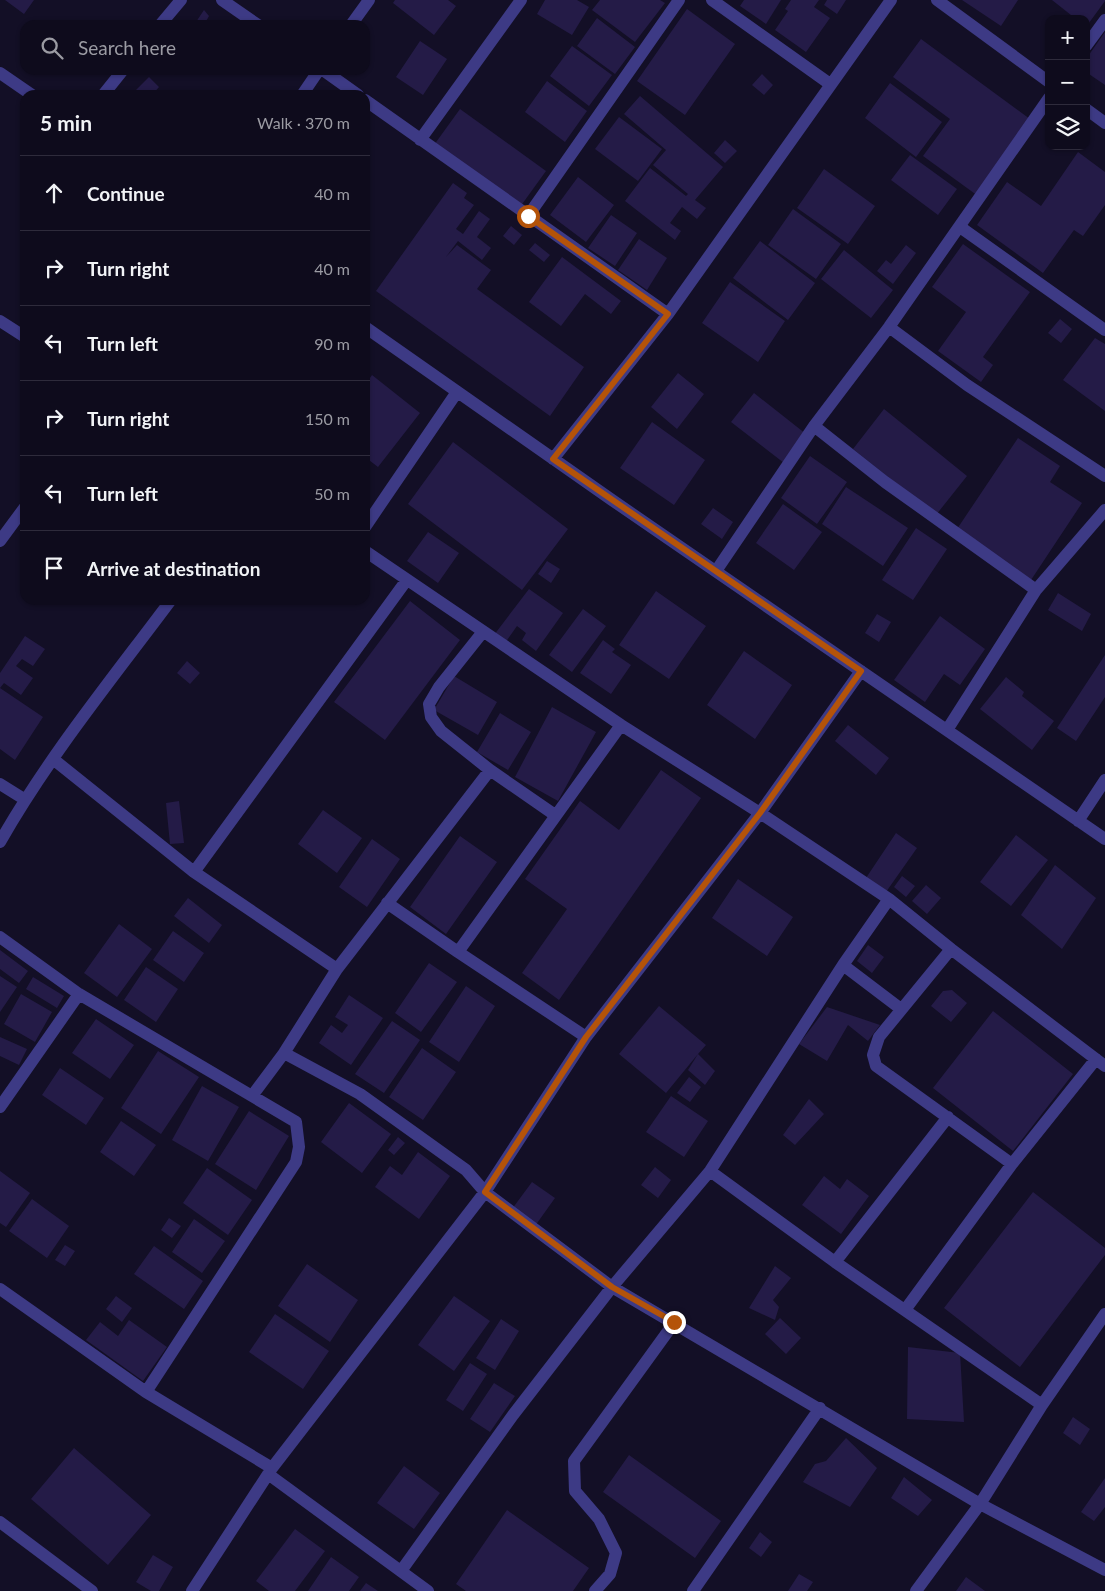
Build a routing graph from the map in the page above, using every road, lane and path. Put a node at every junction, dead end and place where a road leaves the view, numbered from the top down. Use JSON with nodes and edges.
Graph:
{"nodes":[{"id":1,"x":181,"y":0,"type":"edge"},
{"id":2,"x":222,"y":0,"type":"edge"},
{"id":3,"x":369,"y":0,"type":"edge"},
{"id":4,"x":521,"y":0,"type":"edge"},
{"id":5,"x":679,"y":0,"type":"edge"},
{"id":6,"x":712,"y":0,"type":"edge"},
{"id":7,"x":891,"y":0,"type":"edge"},
{"id":8,"x":937,"y":0,"type":"edge"},
{"id":9,"x":164,"y":20,"type":"edge"},
{"id":10,"x":251,"y":20,"type":"edge"},
{"id":11,"x":355,"y":20,"type":"edge"},
{"id":12,"x":1105,"y":20,"type":"edge"},
{"id":13,"x":1090,"y":41,"type":"edge"},
{"id":14,"x":0,"y":73,"type":"edge"},
{"id":15,"x":119,"y":75,"type":"edge"},
{"id":16,"x":316,"y":75,"type":"edge"},
{"id":17,"x":330,"y":75,"type":"edge"},
{"id":18,"x":1045,"y":79,"type":"edge"},
{"id":19,"x":830,"y":84,"type":"junction"},
{"id":20,"x":25,"y":90,"type":"edge"},
{"id":21,"x":107,"y":90,"type":"edge"},
{"id":22,"x":305,"y":90,"type":"edge"},
{"id":23,"x":351,"y":90,"type":"edge"},
{"id":24,"x":370,"y":104,"type":"edge"},
{"id":25,"x":1045,"y":104,"type":"edge"},
{"id":26,"x":1090,"y":112,"type":"edge"},
{"id":27,"x":1105,"y":123,"type":"edge"},
{"id":28,"x":420,"y":140,"type":"junction"},
{"id":29,"x":528,"y":216,"type":"junction"},
{"id":30,"x":960,"y":227,"type":"junction"},
{"id":31,"x":668,"y":314,"type":"junction"},
{"id":32,"x":0,"y":321,"type":"edge"},
{"id":33,"x":889,"y":327,"type":"junction"},
{"id":34,"x":1105,"y":330,"type":"edge"},
{"id":35,"x":370,"y":332,"type":"edge"},
{"id":36,"x":20,"y":334,"type":"edge"},
{"id":37,"x":457,"y":392,"type":"junction"},
{"id":38,"x":814,"y":426,"type":"junction"},
{"id":39,"x":553,"y":459,"type":"junction"},
{"id":40,"x":1105,"y":476,"type":"edge"},
{"id":41,"x":1105,"y":510,"type":"edge"},
{"id":42,"x":20,"y":514,"type":"edge"},
{"id":43,"x":370,"y":520,"type":"edge"},
{"id":44,"x":0,"y":541,"type":"edge"},
{"id":45,"x":370,"y":554,"type":"edge"},
{"id":46,"x":716,"y":571,"type":"junction"},
{"id":47,"x":406,"y":581,"type":"junction"},
{"id":48,"x":1036,"y":590,"type":"junction"},
{"id":49,"x":168,"y":605,"type":"edge"},
{"id":50,"x":482,"y":633,"type":"junction"},
{"id":51,"x":861,"y":671,"type":"junction"},
{"id":52,"x":621,"y":725,"type":"junction"},
{"id":53,"x":947,"y":730,"type":"junction"},
{"id":54,"x":53,"y":759,"type":"junction"},
{"id":55,"x":490,"y":770,"type":"junction"},
{"id":56,"x":1105,"y":780,"type":"edge"},
{"id":57,"x":0,"y":784,"type":"edge"},
{"id":58,"x":24,"y":800,"type":"junction"},
{"id":59,"x":760,"y":813,"type":"junction"},
{"id":60,"x":555,"y":815,"type":"junction"},
{"id":61,"x":1078,"y":821,"type":"junction"},
{"id":62,"x":1105,"y":838,"type":"edge"},
{"id":63,"x":0,"y":842,"type":"edge"},
{"id":64,"x":194,"y":872,"type":"junction"},
{"id":65,"x":889,"y":899,"type":"junction"},
{"id":66,"x":387,"y":903,"type":"junction"},
{"id":67,"x":0,"y":937,"type":"edge"},
{"id":68,"x":951,"y":949,"type":"junction"},
{"id":69,"x":458,"y":952,"type":"junction"},
{"id":70,"x":843,"y":965,"type":"junction"},
{"id":71,"x":337,"y":969,"type":"junction"},
{"id":72,"x":79,"y":994,"type":"junction"},
{"id":73,"x":901,"y":1009,"type":"junction"},
{"id":74,"x":586,"y":1037,"type":"junction"},
{"id":75,"x":284,"y":1053,"type":"junction"},
{"id":76,"x":1100,"y":1062,"type":"edge"},
{"id":77,"x":252,"y":1096,"type":"junction"},
{"id":78,"x":0,"y":1107,"type":"edge"},
{"id":79,"x":948,"y":1117,"type":"junction"},
{"id":80,"x":1012,"y":1164,"type":"junction"},
{"id":81,"x":710,"y":1171,"type":"junction"},
{"id":82,"x":485,"y":1192,"type":"junction"},
{"id":83,"x":835,"y":1262,"type":"junction"},
{"id":84,"x":612,"y":1287,"type":"junction"},
{"id":85,"x":0,"y":1289,"type":"edge"},
{"id":86,"x":906,"y":1310,"type":"junction"},
{"id":87,"x":1105,"y":1314,"type":"edge"},
{"id":88,"x":674,"y":1322,"type":"junction"},
{"id":89,"x":146,"y":1392,"type":"junction"},
{"id":90,"x":1042,"y":1405,"type":"junction"},
{"id":91,"x":820,"y":1408,"type":"junction"},
{"id":92,"x":270,"y":1471,"type":"junction"},
{"id":93,"x":980,"y":1504,"type":"junction"},
{"id":94,"x":0,"y":1522,"type":"edge"},
{"id":95,"x":1105,"y":1570,"type":"edge"},
{"id":96,"x":401,"y":1571,"type":"junction"},
{"id":97,"x":92,"y":1591,"type":"edge"},
{"id":98,"x":192,"y":1591,"type":"edge"},
{"id":99,"x":428,"y":1591,"type":"edge"},
{"id":100,"x":595,"y":1591,"type":"edge"},
{"id":101,"x":693,"y":1591,"type":"edge"},
{"id":102,"x":916,"y":1591,"type":"edge"}],
"edges":[{"from":1,"to":9,"type":"street"},
{"from":2,"to":10,"type":"street"},
{"from":3,"to":11,"type":"street"},
{"from":4,"to":28,"type":"street"},
{"from":5,"to":29,"type":"street"},
{"from":6,"to":19,"type":"street"},
{"from":7,"to":19,"type":"street"},
{"from":8,"to":18,"type":"street"},
{"from":12,"to":13,"type":"street"},
{"from":14,"to":20,"type":"street"},
{"from":15,"to":21,"type":"street"},
{"from":16,"to":22,"type":"street"},
{"from":17,"to":23,"type":"street"},
{"from":19,"to":31,"type":"street"},
{"from":24,"to":28,"type":"street"},
{"from":25,"to":30,"type":"street"},
{"from":26,"to":27,"type":"street"},
{"from":28,"to":29,"type":"street"},
{"from":29,"to":31,"type":"street"},
{"from":30,"to":33,"type":"street"},
{"from":30,"to":34,"type":"street"},
{"from":31,"to":39,"type":"street"},
{"from":32,"to":36,"type":"street"},
{"from":33,"to":38,"type":"street"},
{"from":33,"to":40,"type":"street"},
{"from":35,"to":37,"type":"street"},
{"from":37,"to":39,"type":"street"},
{"from":37,"to":43,"type":"street"},
{"from":38,"to":46,"type":"street"},
{"from":38,"to":48,"type":"street"},
{"from":39,"to":46,"type":"street"},
{"from":41,"to":48,"type":"street"},
{"from":42,"to":44,"type":"street"},
{"from":45,"to":47,"type":"street"},
{"from":46,"to":51,"type":"street"},
{"from":47,"to":50,"type":"street"},
{"from":47,"to":64,"type":"street"},
{"from":48,"to":53,"type":"street"},
{"from":49,"to":54,"type":"street"},
{"from":50,"to":52,"type":"street"},
{"from":50,"to":55,"type":"street"},
{"from":51,"to":53,"type":"street"},
{"from":51,"to":59,"type":"street"},
{"from":52,"to":59,"type":"street"},
{"from":52,"to":60,"type":"street"},
{"from":53,"to":61,"type":"street"},
{"from":54,"to":58,"type":"street"},
{"from":54,"to":64,"type":"street"},
{"from":55,"to":60,"type":"street"},
{"from":55,"to":66,"type":"street"},
{"from":56,"to":61,"type":"street"},
{"from":57,"to":58,"type":"street"},
{"from":58,"to":63,"type":"street"},
{"from":59,"to":65,"type":"street"},
{"from":59,"to":74,"type":"street"},
{"from":60,"to":69,"type":"street"},
{"from":61,"to":62,"type":"street"},
{"from":64,"to":71,"type":"street"},
{"from":65,"to":68,"type":"street"},
{"from":65,"to":70,"type":"street"},
{"from":66,"to":69,"type":"street"},
{"from":66,"to":71,"type":"street"},
{"from":67,"to":72,"type":"street"},
{"from":68,"to":73,"type":"street"},
{"from":68,"to":76,"type":"street"},
{"from":69,"to":74,"type":"street"},
{"from":70,"to":73,"type":"street"},
{"from":70,"to":81,"type":"street"},
{"from":71,"to":75,"type":"street"},
{"from":72,"to":77,"type":"street"},
{"from":72,"to":78,"type":"street"},
{"from":73,"to":79,"type":"street"},
{"from":74,"to":82,"type":"street"},
{"from":75,"to":77,"type":"street"},
{"from":75,"to":82,"type":"street"},
{"from":76,"to":80,"type":"street"},
{"from":77,"to":89,"type":"street"},
{"from":79,"to":80,"type":"street"},
{"from":79,"to":83,"type":"street"},
{"from":80,"to":86,"type":"street"},
{"from":81,"to":83,"type":"street"},
{"from":81,"to":84,"type":"street"},
{"from":82,"to":84,"type":"street"},
{"from":82,"to":92,"type":"street"},
{"from":83,"to":86,"type":"street"},
{"from":84,"to":88,"type":"street"},
{"from":84,"to":96,"type":"street"},
{"from":85,"to":89,"type":"street"},
{"from":86,"to":90,"type":"street"},
{"from":87,"to":90,"type":"street"},
{"from":88,"to":91,"type":"street"},
{"from":88,"to":100,"type":"street"},
{"from":89,"to":92,"type":"street"},
{"from":90,"to":93,"type":"street"},
{"from":91,"to":93,"type":"street"},
{"from":91,"to":101,"type":"street"},
{"from":92,"to":96,"type":"street"},
{"from":92,"to":98,"type":"street"},
{"from":93,"to":95,"type":"street"},
{"from":93,"to":102,"type":"street"},
{"from":94,"to":97,"type":"street"},
{"from":96,"to":99,"type":"street"}]}
